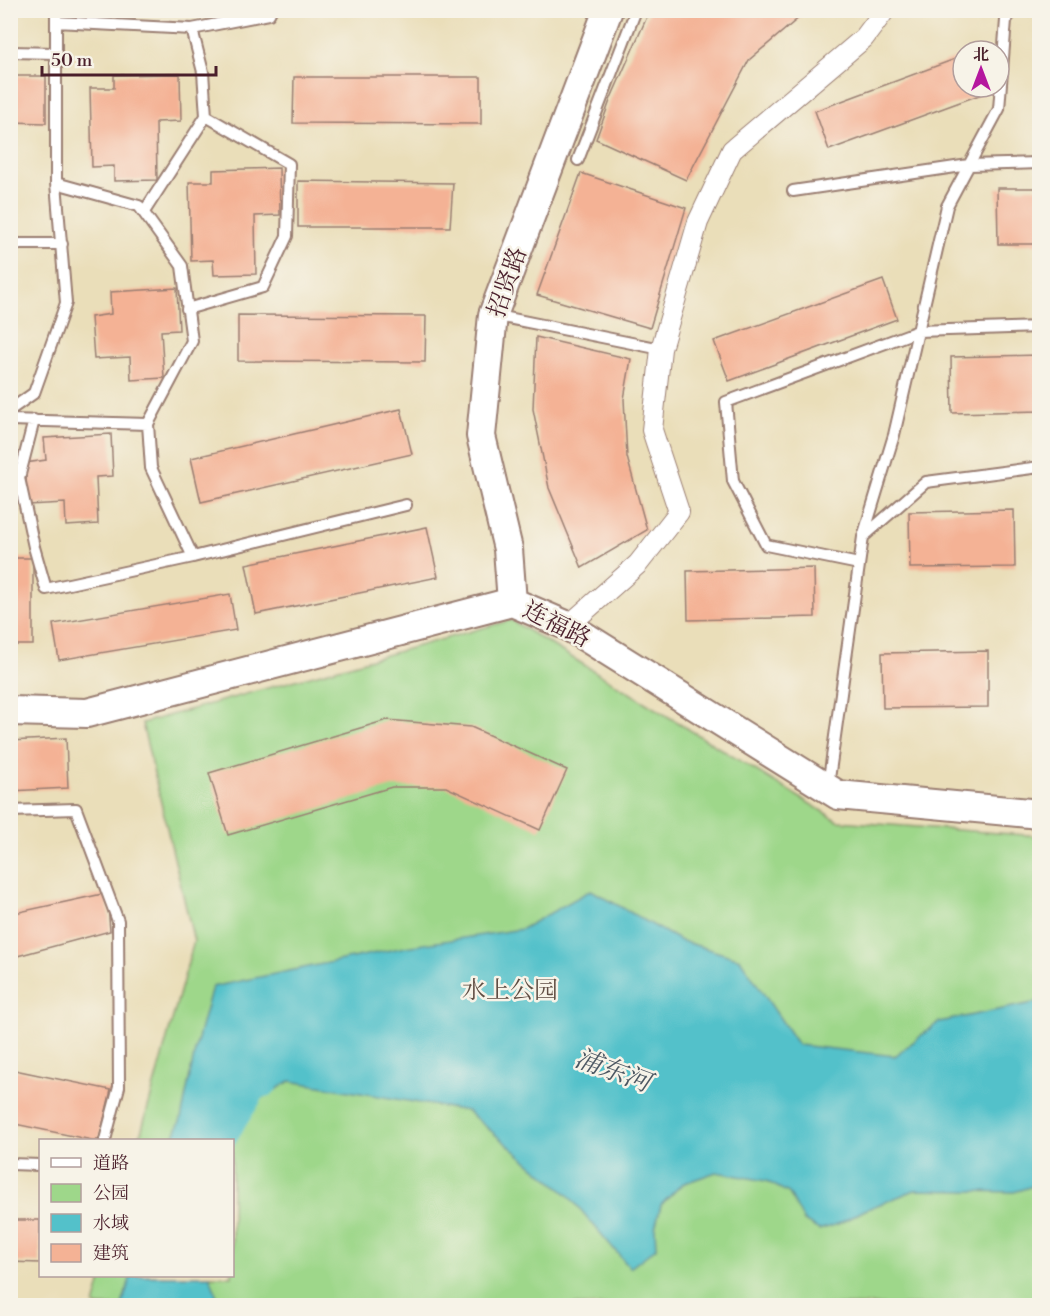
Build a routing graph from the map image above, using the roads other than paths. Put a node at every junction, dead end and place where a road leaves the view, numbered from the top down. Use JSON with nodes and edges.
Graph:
{"nodes":[{"id":1,"x":271,"y":10,"type":"edge"},
{"id":2,"x":608,"y":10,"type":"edge"},
{"id":3,"x":636,"y":10,"type":"edge"},
{"id":4,"x":885,"y":10,"type":"edge"},
{"id":5,"x":1013,"y":10,"type":"edge"},
{"id":6,"x":56,"y":16,"type":"edge"},
{"id":7,"x":192,"y":29,"type":"junction"},
{"id":8,"x":10,"y":52,"type":"edge"},
{"id":9,"x":56,"y":53,"type":"junction"},
{"id":10,"x":206,"y":116,"type":"junction"},
{"id":11,"x":578,"y":160,"type":"dead end"},
{"id":12,"x":1040,"y":163,"type":"edge"},
{"id":13,"x":969,"y":165,"type":"junction"},
{"id":14,"x":56,"y":183,"type":"junction"},
{"id":15,"x":793,"y":191,"type":"dead end"},
{"id":16,"x":144,"y":212,"type":"junction"},
{"id":17,"x":10,"y":244,"type":"edge"},
{"id":18,"x":62,"y":244,"type":"junction"},
{"id":19,"x":188,"y":309,"type":"junction"},
{"id":20,"x":493,"y":315,"type":"junction"},
{"id":21,"x":1040,"y":327,"type":"edge"},
{"id":22,"x":918,"y":331,"type":"junction"},
{"id":23,"x":661,"y":349,"type":"junction"},
{"id":24,"x":10,"y":410,"type":"edge"},
{"id":25,"x":10,"y":420,"type":"edge"},
{"id":26,"x":34,"y":420,"type":"junction"},
{"id":27,"x":148,"y":424,"type":"junction"},
{"id":28,"x":1040,"y":467,"type":"edge"},
{"id":29,"x":406,"y":505,"type":"dead end"},
{"id":30,"x":863,"y":537,"type":"junction"},
{"id":31,"x":193,"y":557,"type":"junction"},
{"id":32,"x":859,"y":564,"type":"junction"},
{"id":33,"x":512,"y":602,"type":"junction"},
{"id":34,"x":568,"y":626,"type":"junction"},
{"id":35,"x":10,"y":711,"type":"edge"},
{"id":36,"x":827,"y":788,"type":"junction"},
{"id":37,"x":10,"y":811,"type":"edge"},
{"id":38,"x":1030,"y":813,"type":"edge"},
{"id":39,"x":105,"y":1139,"type":"edge"},
{"id":40,"x":10,"y":1164,"type":"edge"},
{"id":41,"x":39,"y":1165,"type":"edge"}],
"edges":[{"from":1,"to":7,"type":"lane"},
{"from":2,"to":20,"type":"street","name":"招贤路"},
{"from":3,"to":11,"type":"lane"},
{"from":4,"to":23,"type":"street"},
{"from":5,"to":13,"type":"lane"},
{"from":6,"to":7,"type":"lane"},
{"from":6,"to":9,"type":"lane"},
{"from":7,"to":10,"type":"lane"},
{"from":8,"to":9,"type":"lane"},
{"from":9,"to":14,"type":"lane"},
{"from":10,"to":16,"type":"lane"},
{"from":10,"to":19,"type":"lane"},
{"from":12,"to":13,"type":"lane"},
{"from":13,"to":15,"type":"lane"},
{"from":13,"to":22,"type":"lane"},
{"from":14,"to":16,"type":"lane"},
{"from":14,"to":18,"type":"lane"},
{"from":16,"to":19,"type":"lane"},
{"from":17,"to":18,"type":"lane"},
{"from":18,"to":24,"type":"lane"},
{"from":19,"to":27,"type":"lane"},
{"from":20,"to":23,"type":"lane"},
{"from":20,"to":33,"type":"street","name":"招贤路"},
{"from":21,"to":22,"type":"lane"},
{"from":22,"to":30,"type":"lane"},
{"from":22,"to":32,"type":"lane"},
{"from":23,"to":34,"type":"street"},
{"from":25,"to":26,"type":"lane"},
{"from":26,"to":27,"type":"lane"},
{"from":26,"to":31,"type":"lane"},
{"from":27,"to":31,"type":"lane"},
{"from":28,"to":30,"type":"lane"},
{"from":29,"to":31,"type":"lane"},
{"from":30,"to":32,"type":"lane"},
{"from":32,"to":36,"type":"lane"},
{"from":33,"to":34,"type":"street","name":"连福路"},
{"from":33,"to":35,"type":"street","name":"连福路"},
{"from":34,"to":36,"type":"street","name":"连福路"},
{"from":36,"to":38,"type":"street","name":"连福路"},
{"from":37,"to":39,"type":"lane"},
{"from":40,"to":41,"type":"lane"}]}
